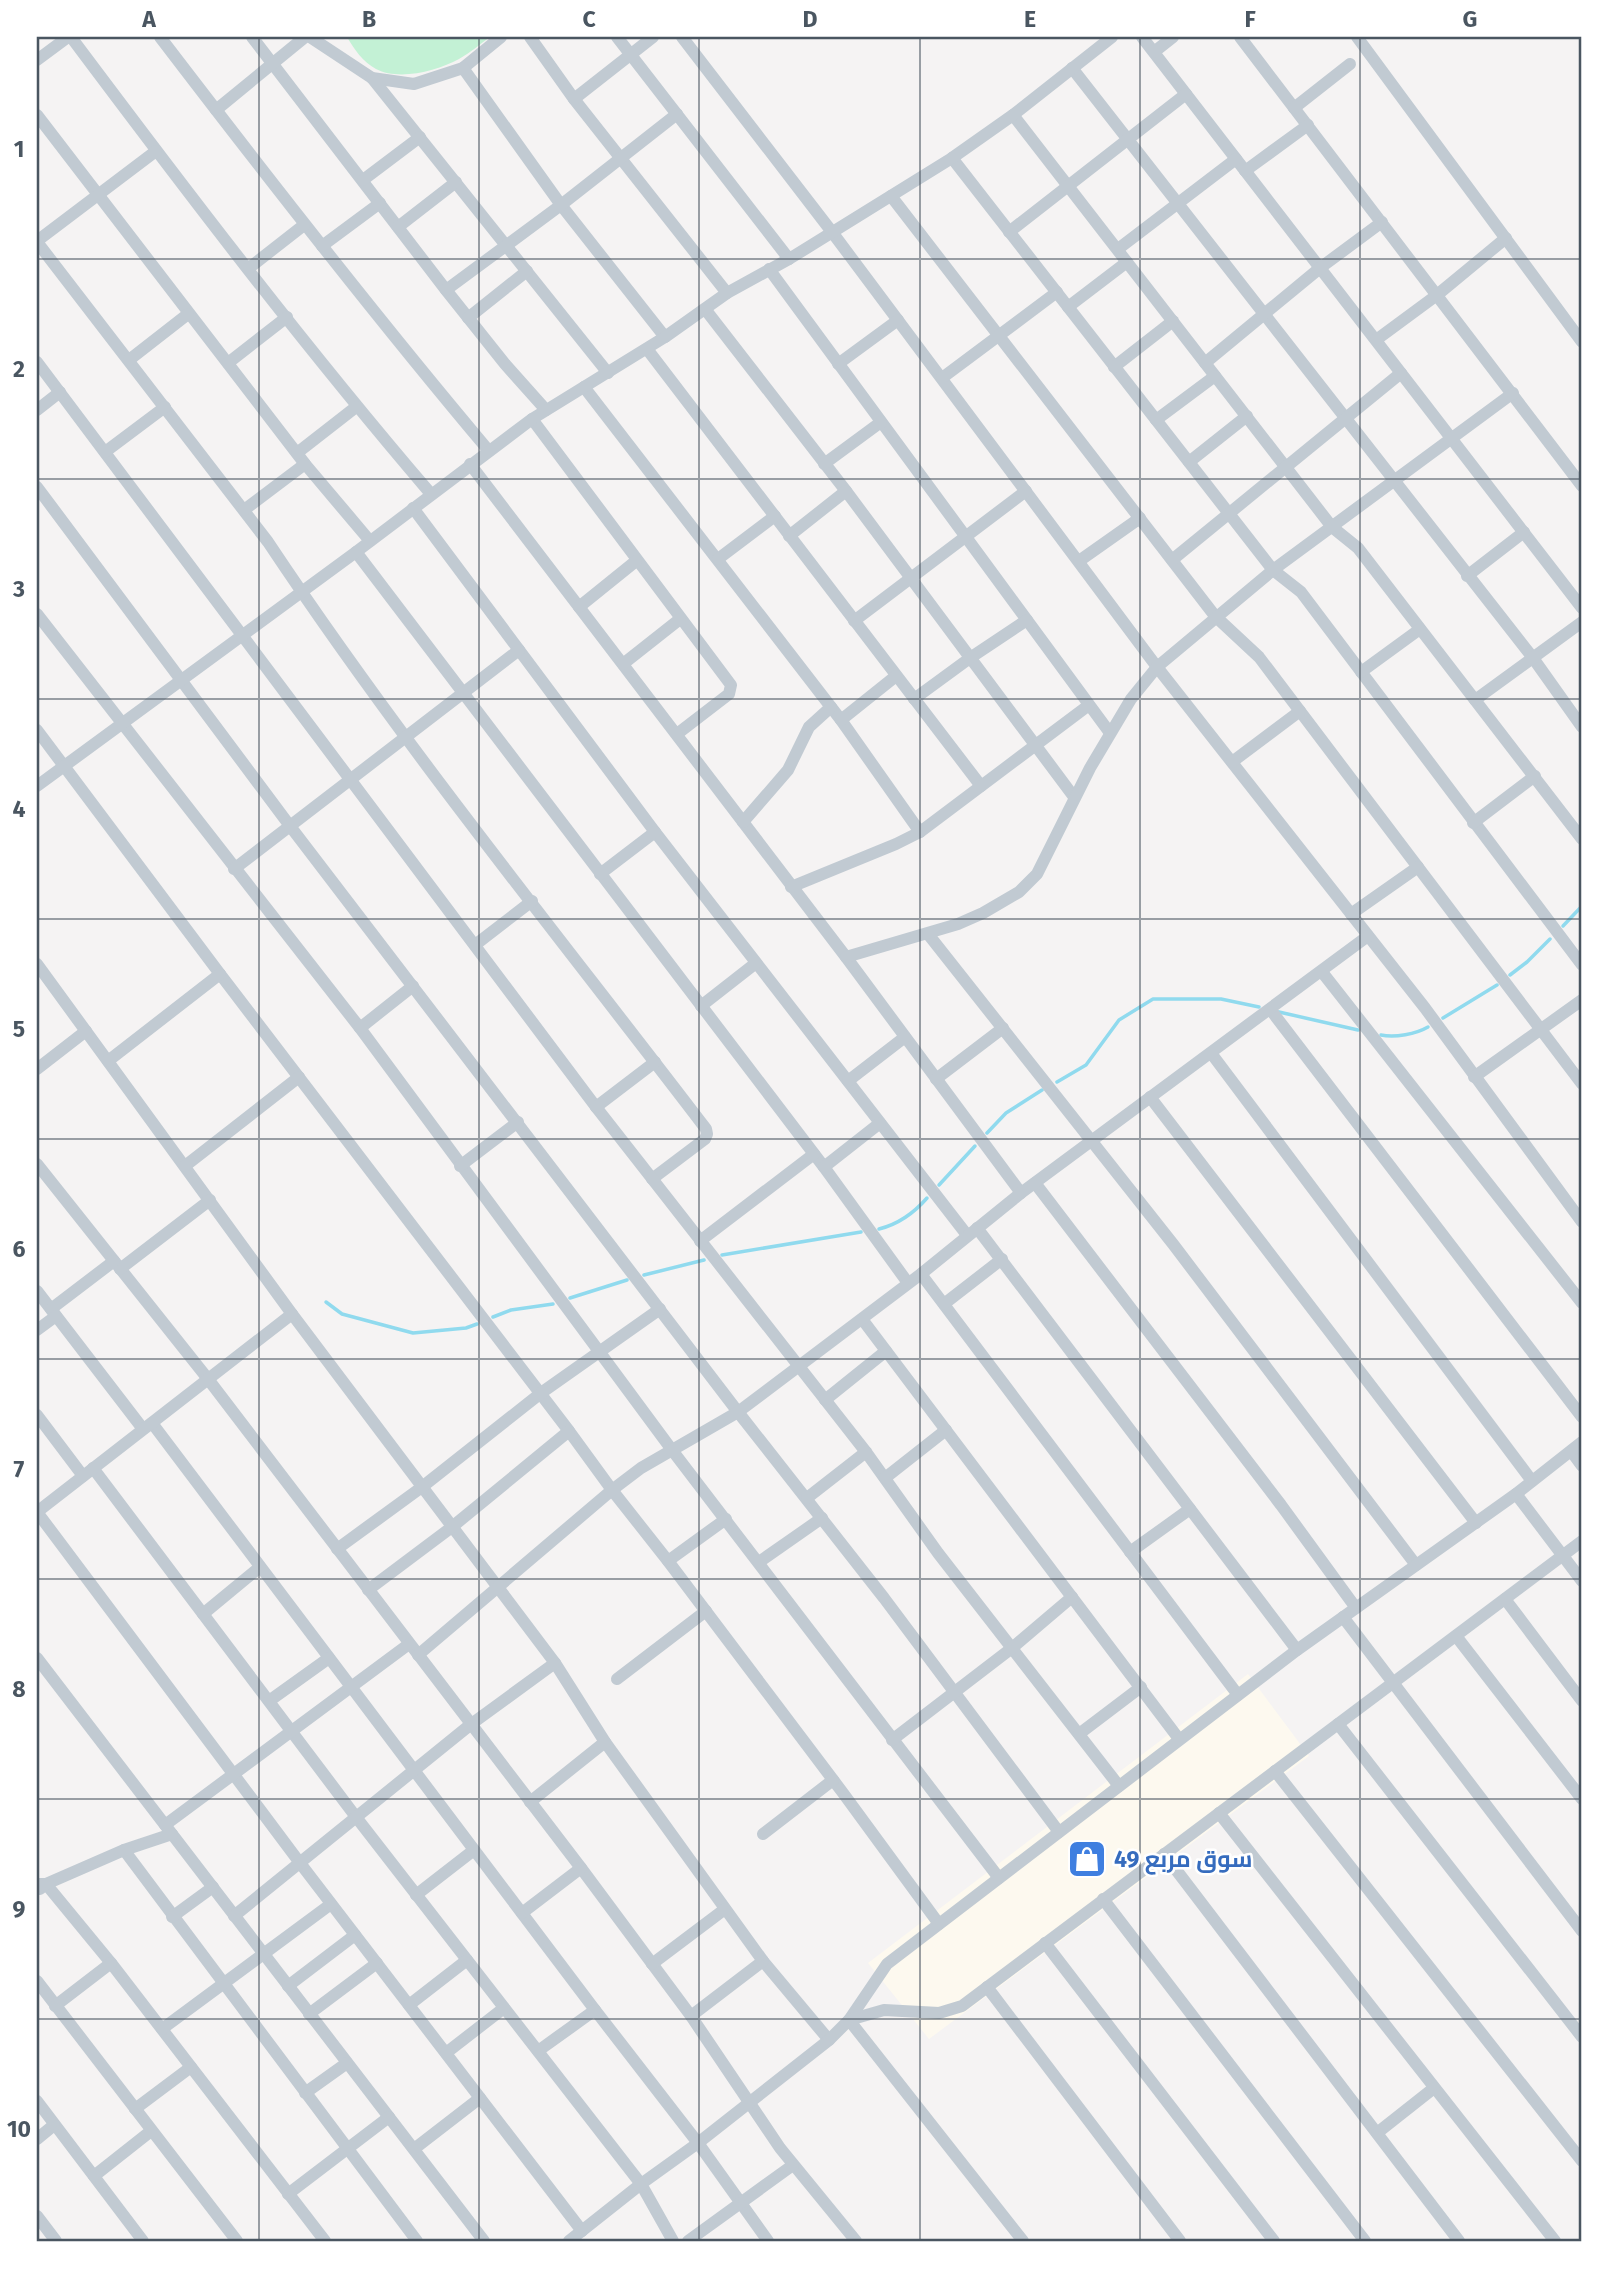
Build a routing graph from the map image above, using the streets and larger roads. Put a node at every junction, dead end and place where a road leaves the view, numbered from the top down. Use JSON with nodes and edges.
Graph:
{"nodes":[{"id":1,"x":70,"y":37,"type":"edge"},
{"id":2,"x":160,"y":37,"type":"edge"},
{"id":3,"x":253,"y":37,"type":"edge"},
{"id":4,"x":305,"y":37,"type":"edge"},
{"id":5,"x":310,"y":37,"type":"edge"},
{"id":6,"x":501,"y":37,"type":"edge"},
{"id":7,"x":530,"y":37,"type":"edge"},
{"id":8,"x":617,"y":37,"type":"edge"},
{"id":9,"x":653,"y":37,"type":"edge"},
{"id":10,"x":682,"y":37,"type":"edge"},
{"id":11,"x":1112,"y":37,"type":"edge"},
{"id":12,"x":1142,"y":37,"type":"edge"},
{"id":13,"x":1173,"y":37,"type":"edge"},
{"id":14,"x":1356,"y":37,"type":"edge"},
{"id":15,"x":1244,"y":38,"type":"edge"},
{"id":16,"x":1154,"y":52,"type":"junction"},
{"id":17,"x":631,"y":55,"type":"junction"},
{"id":18,"x":37,"y":60,"type":"edge"},
{"id":19,"x":272,"y":63,"type":"junction"},
{"id":20,"x":1350,"y":64,"type":"dead end"},
{"id":21,"x":463,"y":68,"type":"junction"},
{"id":22,"x":1072,"y":68,"type":"junction"},
{"id":23,"x":372,"y":78,"type":"junction"},
{"id":24,"x":1186,"y":94,"type":"junction"},
{"id":25,"x":574,"y":99,"type":"junction"},
{"id":26,"x":1294,"y":108,"type":"junction"},
{"id":27,"x":216,"y":110,"type":"junction"},
{"id":28,"x":677,"y":114,"type":"junction"},
{"id":29,"x":1013,"y":114,"type":"junction"},
{"id":30,"x":37,"y":115,"type":"edge"},
{"id":31,"x":1308,"y":125,"type":"junction"},
{"id":32,"x":420,"y":137,"type":"junction"},
{"id":33,"x":1128,"y":140,"type":"junction"},
{"id":34,"x":156,"y":151,"type":"junction"},
{"id":35,"x":621,"y":158,"type":"junction"},
{"id":36,"x":952,"y":158,"type":"junction"},
{"id":37,"x":1236,"y":159,"type":"junction"},
{"id":38,"x":1245,"y":171,"type":"junction"},
{"id":39,"x":363,"y":180,"type":"junction"},
{"id":40,"x":456,"y":182,"type":"junction"},
{"id":41,"x":1069,"y":187,"type":"junction"},
{"id":42,"x":98,"y":195,"type":"junction"},
{"id":43,"x":891,"y":196,"type":"junction"},
{"id":44,"x":380,"y":203,"type":"junction"},
{"id":45,"x":1177,"y":203,"type":"junction"},
{"id":46,"x":561,"y":205,"type":"junction"},
{"id":47,"x":1382,"y":222,"type":"junction"},
{"id":48,"x":304,"y":225,"type":"junction"},
{"id":49,"x":398,"y":228,"type":"junction"},
{"id":50,"x":832,"y":232,"type":"junction"},
{"id":51,"x":1009,"y":232,"type":"junction"},
{"id":52,"x":1506,"y":238,"type":"junction"},
{"id":53,"x":37,"y":241,"type":"edge"},
{"id":54,"x":322,"y":246,"type":"junction"},
{"id":55,"x":507,"y":246,"type":"junction"},
{"id":56,"x":1118,"y":249,"type":"junction"},
{"id":57,"x":789,"y":259,"type":"junction"},
{"id":58,"x":1127,"y":262,"type":"junction"},
{"id":59,"x":249,"y":268,"type":"junction"},
{"id":60,"x":1320,"y":268,"type":"junction"},
{"id":61,"x":769,"y":269,"type":"junction"},
{"id":62,"x":527,"y":271,"type":"junction"},
{"id":63,"x":446,"y":290,"type":"junction"},
{"id":64,"x":1057,"y":292,"type":"junction"},
{"id":65,"x":727,"y":293,"type":"junction"},
{"id":66,"x":1437,"y":295,"type":"junction"},
{"id":67,"x":1068,"y":307,"type":"junction"},
{"id":68,"x":705,"y":309,"type":"junction"},
{"id":69,"x":188,"y":314,"type":"junction"},
{"id":70,"x":1264,"y":315,"type":"junction"},
{"id":71,"x":287,"y":317,"type":"junction"},
{"id":72,"x":468,"y":318,"type":"junction"},
{"id":73,"x":898,"y":320,"type":"junction"},
{"id":74,"x":1173,"y":321,"type":"junction"},
{"id":75,"x":999,"y":336,"type":"junction"},
{"id":76,"x":665,"y":337,"type":"junction"},
{"id":77,"x":1376,"y":340,"type":"junction"},
{"id":78,"x":1582,"y":342,"type":"edge"},
{"id":79,"x":647,"y":349,"type":"junction"},
{"id":80,"x":129,"y":360,"type":"junction"},
{"id":81,"x":37,"y":362,"type":"edge"},
{"id":82,"x":228,"y":363,"type":"junction"},
{"id":83,"x":1205,"y":363,"type":"junction"},
{"id":84,"x":838,"y":364,"type":"junction"},
{"id":85,"x":1114,"y":367,"type":"junction"},
{"id":86,"x":608,"y":373,"type":"junction"},
{"id":87,"x":1401,"y":373,"type":"junction"},
{"id":88,"x":1215,"y":376,"type":"junction"},
{"id":89,"x":942,"y":378,"type":"junction"},
{"id":90,"x":584,"y":387,"type":"junction"},
{"id":91,"x":60,"y":392,"type":"junction"},
{"id":92,"x":1513,"y":393,"type":"junction"},
{"id":93,"x":164,"y":407,"type":"junction"},
{"id":94,"x":356,"y":407,"type":"junction"},
{"id":95,"x":37,"y":410,"type":"edge"},
{"id":96,"x":546,"y":410,"type":"junction"},
{"id":97,"x":1247,"y":416,"type":"junction"},
{"id":98,"x":532,"y":419,"type":"junction"},
{"id":99,"x":1345,"y":419,"type":"junction"},
{"id":100,"x":1156,"y":420,"type":"junction"},
{"id":101,"x":881,"y":422,"type":"junction"},
{"id":102,"x":1451,"y":438,"type":"junction"},
{"id":103,"x":489,"y":451,"type":"junction"},
{"id":104,"x":105,"y":452,"type":"junction"},
{"id":105,"x":297,"y":453,"type":"junction"},
{"id":106,"x":1189,"y":462,"type":"junction"},
{"id":107,"x":305,"y":464,"type":"junction"},
{"id":108,"x":470,"y":464,"type":"junction"},
{"id":109,"x":824,"y":464,"type":"junction"},
{"id":110,"x":1287,"y":468,"type":"junction"},
{"id":111,"x":1394,"y":482,"type":"junction"},
{"id":112,"x":1582,"y":486,"type":"edge"},
{"id":113,"x":37,"y":487,"type":"edge"},
{"id":114,"x":846,"y":491,"type":"junction"},
{"id":115,"x":1026,"y":491,"type":"junction"},
{"id":116,"x":431,"y":494,"type":"junction"},
{"id":117,"x":42,"y":505,"type":"edge"},
{"id":118,"x":413,"y":508,"type":"junction"},
{"id":119,"x":244,"y":510,"type":"junction"},
{"id":120,"x":1230,"y":514,"type":"junction"},
{"id":121,"x":775,"y":516,"type":"junction"},
{"id":122,"x":1140,"y":518,"type":"junction"},
{"id":123,"x":1332,"y":527,"type":"junction"},
{"id":124,"x":1524,"y":532,"type":"junction"},
{"id":125,"x":789,"y":536,"type":"junction"},
{"id":126,"x":965,"y":537,"type":"junction"},
{"id":127,"x":370,"y":541,"type":"junction"},
{"id":128,"x":356,"y":552,"type":"junction"},
{"id":129,"x":718,"y":559,"type":"junction"},
{"id":130,"x":1172,"y":560,"type":"junction"},
{"id":131,"x":636,"y":561,"type":"junction"},
{"id":132,"x":1079,"y":561,"type":"junction"},
{"id":133,"x":1273,"y":570,"type":"junction"},
{"id":134,"x":1468,"y":576,"type":"junction"},
{"id":135,"x":910,"y":578,"type":"junction"},
{"id":136,"x":302,"y":592,"type":"junction"},
{"id":137,"x":579,"y":607,"type":"junction"},
{"id":138,"x":1582,"y":608,"type":"edge"},
{"id":139,"x":37,"y":614,"type":"edge"},
{"id":140,"x":1215,"y":616,"type":"junction"},
{"id":141,"x":680,"y":619,"type":"junction"},
{"id":142,"x":1027,"y":620,"type":"junction"},
{"id":143,"x":854,"y":621,"type":"junction"},
{"id":144,"x":1582,"y":622,"type":"edge"},
{"id":145,"x":1420,"y":629,"type":"junction"},
{"id":146,"x":242,"y":636,"type":"junction"},
{"id":147,"x":519,"y":650,"type":"junction"},
{"id":148,"x":970,"y":658,"type":"junction"},
{"id":149,"x":1533,"y":658,"type":"junction"},
{"id":150,"x":623,"y":664,"type":"junction"},
{"id":151,"x":1157,"y":667,"type":"junction"},
{"id":152,"x":1361,"y":672,"type":"junction"},
{"id":153,"x":896,"y":676,"type":"junction"},
{"id":154,"x":181,"y":680,"type":"junction"},
{"id":155,"x":464,"y":694,"type":"junction"},
{"id":156,"x":914,"y":699,"type":"junction"},
{"id":157,"x":1475,"y":700,"type":"junction"},
{"id":158,"x":1089,"y":705,"type":"junction"},
{"id":159,"x":831,"y":707,"type":"junction"},
{"id":160,"x":1300,"y":712,"type":"junction"},
{"id":161,"x":841,"y":720,"type":"junction"},
{"id":162,"x":122,"y":724,"type":"junction"},
{"id":163,"x":1582,"y":727,"type":"edge"},
{"id":164,"x":37,"y":730,"type":"edge"},
{"id":165,"x":1110,"y":733,"type":"junction"},
{"id":166,"x":677,"y":734,"type":"junction"},
{"id":167,"x":407,"y":738,"type":"junction"},
{"id":168,"x":1036,"y":746,"type":"junction"},
{"id":169,"x":1232,"y":762,"type":"junction"},
{"id":170,"x":64,"y":765,"type":"junction"},
{"id":171,"x":1535,"y":776,"type":"junction"},
{"id":172,"x":350,"y":780,"type":"junction"},
{"id":173,"x":37,"y":786,"type":"edge"},
{"id":174,"x":981,"y":786,"type":"junction"},
{"id":175,"x":1074,"y":797,"type":"junction"},
{"id":176,"x":743,"y":822,"type":"junction"},
{"id":177,"x":1473,"y":822,"type":"junction"},
{"id":178,"x":290,"y":826,"type":"junction"},
{"id":179,"x":655,"y":832,"type":"junction"},
{"id":180,"x":920,"y":832,"type":"junction"},
{"id":181,"x":1582,"y":839,"type":"edge"},
{"id":182,"x":1418,"y":867,"type":"junction"},
{"id":183,"x":234,"y":869,"type":"junction"},
{"id":184,"x":600,"y":874,"type":"junction"},
{"id":185,"x":791,"y":887,"type":"junction"},
{"id":186,"x":532,"y":901,"type":"junction"},
{"id":187,"x":1350,"y":914,"type":"junction"},
{"id":188,"x":928,"y":934,"type":"junction"},
{"id":189,"x":1368,"y":936,"type":"junction"},
{"id":190,"x":475,"y":945,"type":"junction"},
{"id":191,"x":846,"y":957,"type":"junction"},
{"id":192,"x":756,"y":963,"type":"junction"},
{"id":193,"x":37,"y":964,"type":"edge"},
{"id":194,"x":1582,"y":965,"type":"edge"},
{"id":195,"x":1322,"y":972,"type":"junction"},
{"id":196,"x":219,"y":974,"type":"junction"},
{"id":197,"x":413,"y":986,"type":"junction"},
{"id":198,"x":1582,"y":1000,"type":"edge"},
{"id":199,"x":701,"y":1006,"type":"junction"},
{"id":200,"x":1270,"y":1009,"type":"junction"},
{"id":201,"x":360,"y":1028,"type":"junction"},
{"id":202,"x":1003,"y":1028,"type":"junction"},
{"id":203,"x":1541,"y":1030,"type":"junction"},
{"id":204,"x":86,"y":1031,"type":"junction"},
{"id":205,"x":905,"y":1037,"type":"junction"},
{"id":206,"x":1211,"y":1053,"type":"junction"},
{"id":207,"x":108,"y":1061,"type":"junction"},
{"id":208,"x":655,"y":1062,"type":"junction"},
{"id":209,"x":37,"y":1069,"type":"edge"},
{"id":210,"x":299,"y":1077,"type":"junction"},
{"id":211,"x":1474,"y":1077,"type":"junction"},
{"id":212,"x":936,"y":1079,"type":"junction"},
{"id":213,"x":848,"y":1081,"type":"junction"},
{"id":214,"x":1582,"y":1084,"type":"edge"},
{"id":215,"x":1150,"y":1097,"type":"junction"},
{"id":216,"x":596,"y":1107,"type":"junction"},
{"id":217,"x":518,"y":1122,"type":"junction"},
{"id":218,"x":880,"y":1123,"type":"junction"},
{"id":219,"x":1093,"y":1140,"type":"junction"},
{"id":220,"x":814,"y":1154,"type":"junction"},
{"id":221,"x":37,"y":1164,"type":"edge"},
{"id":222,"x":185,"y":1166,"type":"junction"},
{"id":223,"x":460,"y":1166,"type":"junction"},
{"id":224,"x":824,"y":1167,"type":"junction"},
{"id":225,"x":652,"y":1179,"type":"junction"},
{"id":226,"x":1035,"y":1183,"type":"junction"},
{"id":227,"x":1021,"y":1193,"type":"junction"},
{"id":228,"x":209,"y":1200,"type":"junction"},
{"id":229,"x":1582,"y":1222,"type":"edge"},
{"id":230,"x":972,"y":1232,"type":"junction"},
{"id":231,"x":700,"y":1241,"type":"junction"},
{"id":232,"x":1002,"y":1259,"type":"junction"},
{"id":233,"x":117,"y":1265,"type":"junction"},
{"id":234,"x":921,"y":1274,"type":"junction"},
{"id":235,"x":908,"y":1283,"type":"junction"},
{"id":236,"x":37,"y":1291,"type":"edge"},
{"id":237,"x":1582,"y":1303,"type":"edge"},
{"id":238,"x":944,"y":1304,"type":"junction"},
{"id":239,"x":660,"y":1309,"type":"junction"},
{"id":240,"x":53,"y":1312,"type":"junction"},
{"id":241,"x":292,"y":1314,"type":"junction"},
{"id":242,"x":862,"y":1319,"type":"junction"},
{"id":243,"x":37,"y":1330,"type":"edge"},
{"id":244,"x":886,"y":1351,"type":"junction"},
{"id":245,"x":600,"y":1353,"type":"junction"},
{"id":246,"x":798,"y":1366,"type":"junction"},
{"id":247,"x":208,"y":1379,"type":"junction"},
{"id":248,"x":541,"y":1393,"type":"junction"},
{"id":249,"x":825,"y":1400,"type":"junction"},
{"id":250,"x":738,"y":1412,"type":"junction"},
{"id":251,"x":37,"y":1415,"type":"edge"},
{"id":252,"x":1582,"y":1417,"type":"edge"},
{"id":253,"x":147,"y":1426,"type":"junction"},
{"id":254,"x":569,"y":1430,"type":"junction"},
{"id":255,"x":946,"y":1430,"type":"junction"},
{"id":256,"x":1582,"y":1442,"type":"edge"},
{"id":257,"x":672,"y":1450,"type":"junction"},
{"id":258,"x":1571,"y":1451,"type":"junction"},
{"id":259,"x":866,"y":1452,"type":"junction"},
{"id":260,"x":1582,"y":1466,"type":"edge"},
{"id":261,"x":88,"y":1472,"type":"junction"},
{"id":262,"x":885,"y":1478,"type":"junction"},
{"id":263,"x":1532,"y":1482,"type":"junction"},
{"id":264,"x":422,"y":1487,"type":"junction"},
{"id":265,"x":612,"y":1490,"type":"junction"},
{"id":266,"x":1516,"y":1494,"type":"junction"},
{"id":267,"x":807,"y":1498,"type":"junction"},
{"id":268,"x":1191,"y":1509,"type":"junction"},
{"id":269,"x":37,"y":1512,"type":"edge"},
{"id":270,"x":822,"y":1518,"type":"junction"},
{"id":271,"x":726,"y":1519,"type":"junction"},
{"id":272,"x":1476,"y":1523,"type":"junction"},
{"id":273,"x":452,"y":1527,"type":"junction"},
{"id":274,"x":1582,"y":1541,"type":"edge"},
{"id":275,"x":337,"y":1549,"type":"junction"},
{"id":276,"x":1130,"y":1552,"type":"junction"},
{"id":277,"x":1563,"y":1555,"type":"junction"},
{"id":278,"x":668,"y":1561,"type":"junction"},
{"id":279,"x":759,"y":1562,"type":"junction"},
{"id":280,"x":1416,"y":1565,"type":"junction"},
{"id":281,"x":260,"y":1567,"type":"junction"},
{"id":282,"x":1582,"y":1581,"type":"edge"},
{"id":283,"x":498,"y":1589,"type":"junction"},
{"id":284,"x":368,"y":1590,"type":"junction"},
{"id":285,"x":1072,"y":1597,"type":"junction"},
{"id":286,"x":1505,"y":1599,"type":"junction"},
{"id":287,"x":1356,"y":1608,"type":"junction"},
{"id":288,"x":706,"y":1611,"type":"junction"},
{"id":289,"x":203,"y":1614,"type":"junction"},
{"id":290,"x":1343,"y":1617,"type":"junction"},
{"id":291,"x":1456,"y":1636,"type":"junction"},
{"id":292,"x":409,"y":1644,"type":"junction"},
{"id":293,"x":1012,"y":1648,"type":"junction"},
{"id":294,"x":1297,"y":1650,"type":"junction"},
{"id":295,"x":418,"y":1655,"type":"junction"},
{"id":296,"x":37,"y":1658,"type":"edge"},
{"id":297,"x":329,"y":1658,"type":"junction"},
{"id":298,"x":555,"y":1662,"type":"junction"},
{"id":299,"x":617,"y":1679,"type":"dead end"},
{"id":300,"x":1393,"y":1683,"type":"junction"},
{"id":301,"x":1141,"y":1687,"type":"junction"},
{"id":302,"x":351,"y":1688,"type":"junction"},
{"id":303,"x":953,"y":1692,"type":"junction"},
{"id":304,"x":1238,"y":1695,"type":"junction"},
{"id":305,"x":269,"y":1701,"type":"junction"},
{"id":306,"x":1582,"y":1701,"type":"edge"},
{"id":307,"x":1338,"y":1724,"type":"junction"},
{"id":308,"x":470,"y":1725,"type":"junction"},
{"id":309,"x":291,"y":1731,"type":"junction"},
{"id":310,"x":1079,"y":1734,"type":"junction"},
{"id":311,"x":1180,"y":1739,"type":"junction"},
{"id":312,"x":892,"y":1740,"type":"junction"},
{"id":313,"x":605,"y":1742,"type":"junction"},
{"id":314,"x":414,"y":1770,"type":"junction"},
{"id":315,"x":1275,"y":1771,"type":"junction"},
{"id":316,"x":233,"y":1773,"type":"junction"},
{"id":317,"x":833,"y":1780,"type":"junction"},
{"id":318,"x":1119,"y":1786,"type":"junction"},
{"id":319,"x":1582,"y":1799,"type":"edge"},
{"id":320,"x":530,"y":1802,"type":"junction"},
{"id":321,"x":1219,"y":1813,"type":"junction"},
{"id":322,"x":356,"y":1817,"type":"junction"},
{"id":323,"x":168,"y":1829,"type":"junction"},
{"id":324,"x":1059,"y":1832,"type":"junction"},
{"id":325,"x":763,"y":1834,"type":"dead end"},
{"id":326,"x":124,"y":1850,"type":"junction"},
{"id":327,"x":474,"y":1850,"type":"junction"},
{"id":328,"x":1164,"y":1854,"type":"junction"},
{"id":329,"x":300,"y":1863,"type":"junction"},
{"id":330,"x":581,"y":1868,"type":"junction"},
{"id":331,"x":999,"y":1878,"type":"junction"},
{"id":332,"x":40,"y":1887,"type":"edge"},
{"id":333,"x":212,"y":1887,"type":"junction"},
{"id":334,"x":416,"y":1895,"type":"junction"},
{"id":335,"x":1104,"y":1899,"type":"junction"},
{"id":336,"x":331,"y":1904,"type":"junction"},
{"id":337,"x":725,"y":1909,"type":"junction"},
{"id":338,"x":522,"y":1913,"type":"junction"},
{"id":339,"x":234,"y":1916,"type":"junction"},
{"id":340,"x":172,"y":1917,"type":"junction"},
{"id":341,"x":939,"y":1924,"type":"junction"},
{"id":342,"x":1582,"y":1931,"type":"edge"},
{"id":343,"x":355,"y":1935,"type":"junction"},
{"id":344,"x":1045,"y":1943,"type":"junction"},
{"id":345,"x":263,"y":1954,"type":"junction"},
{"id":346,"x":467,"y":1961,"type":"junction"},
{"id":347,"x":763,"y":1962,"type":"junction"},
{"id":348,"x":111,"y":1963,"type":"junction"},
{"id":349,"x":377,"y":1963,"type":"junction"},
{"id":350,"x":652,"y":1964,"type":"junction"},
{"id":351,"x":37,"y":1982,"type":"edge"},
{"id":352,"x":221,"y":1982,"type":"junction"},
{"id":353,"x":288,"y":1986,"type":"junction"},
{"id":354,"x":986,"y":1987,"type":"junction"},
{"id":355,"x":409,"y":2005,"type":"junction"},
{"id":356,"x":55,"y":2006,"type":"junction"},
{"id":357,"x":504,"y":2008,"type":"junction"},
{"id":358,"x":595,"y":2010,"type":"junction"},
{"id":359,"x":309,"y":2014,"type":"junction"},
{"id":360,"x":691,"y":2016,"type":"junction"},
{"id":361,"x":849,"y":2020,"type":"junction"},
{"id":362,"x":162,"y":2029,"type":"junction"},
{"id":363,"x":1582,"y":2037,"type":"edge"},
{"id":364,"x":829,"y":2040,"type":"junction"},
{"id":365,"x":538,"y":2052,"type":"junction"},
{"id":366,"x":446,"y":2053,"type":"junction"},
{"id":367,"x":347,"y":2063,"type":"junction"},
{"id":368,"x":191,"y":2067,"type":"junction"},
{"id":369,"x":1434,"y":2088,"type":"junction"},
{"id":370,"x":305,"y":2093,"type":"junction"},
{"id":371,"x":480,"y":2098,"type":"junction"},
{"id":372,"x":37,"y":2101,"type":"edge"},
{"id":373,"x":748,"y":2102,"type":"junction"},
{"id":374,"x":135,"y":2109,"type":"junction"},
{"id":375,"x":389,"y":2117,"type":"junction"},
{"id":376,"x":54,"y":2125,"type":"junction"},
{"id":377,"x":151,"y":2131,"type":"junction"},
{"id":378,"x":1377,"y":2133,"type":"junction"},
{"id":379,"x":37,"y":2138,"type":"edge"},
{"id":380,"x":698,"y":2143,"type":"junction"},
{"id":381,"x":414,"y":2149,"type":"junction"},
{"id":382,"x":347,"y":2150,"type":"junction"},
{"id":383,"x":1582,"y":2161,"type":"edge"},
{"id":384,"x":793,"y":2165,"type":"junction"},
{"id":385,"x":94,"y":2176,"type":"junction"},
{"id":386,"x":641,"y":2185,"type":"junction"},
{"id":387,"x":288,"y":2194,"type":"junction"},
{"id":388,"x":741,"y":2204,"type":"junction"},
{"id":389,"x":37,"y":2216,"type":"edge"},
{"id":390,"x":582,"y":2231,"type":"junction"},
{"id":391,"x":232,"y":2239,"type":"edge"},
{"id":392,"x":321,"y":2240,"type":"edge"},
{"id":393,"x":56,"y":2241,"type":"edge"},
{"id":394,"x":144,"y":2241,"type":"edge"},
{"id":395,"x":417,"y":2241,"type":"edge"},
{"id":396,"x":484,"y":2241,"type":"edge"},
{"id":397,"x":569,"y":2241,"type":"edge"},
{"id":398,"x":673,"y":2241,"type":"edge"},
{"id":399,"x":688,"y":2241,"type":"edge"},
{"id":400,"x":768,"y":2241,"type":"edge"},
{"id":401,"x":856,"y":2241,"type":"edge"},
{"id":402,"x":1023,"y":2241,"type":"edge"},
{"id":403,"x":1180,"y":2241,"type":"edge"},
{"id":404,"x":1274,"y":2241,"type":"edge"},
{"id":405,"x":1365,"y":2241,"type":"edge"},
{"id":406,"x":1459,"y":2241,"type":"edge"},
{"id":407,"x":1555,"y":2241,"type":"edge"}],
"edges":[{"from":1,"to":18,"type":"street"},
{"from":1,"to":34,"type":"street"},
{"from":2,"to":27,"type":"street"},
{"from":3,"to":19,"type":"street"},
{"from":4,"to":19,"type":"street"},
{"from":5,"to":23,"type":"street"},
{"from":6,"to":21,"type":"street"},
{"from":7,"to":25,"type":"street"},
{"from":8,"to":17,"type":"street"},
{"from":9,"to":17,"type":"street"},
{"from":10,"to":50,"type":"street"},
{"from":11,"to":22,"type":"street"},
{"from":12,"to":16,"type":"street"},
{"from":13,"to":16,"type":"street"},
{"from":14,"to":52,"type":"street"},
{"from":15,"to":26,"type":"street"},
{"from":16,"to":24,"type":"street"},
{"from":17,"to":25,"type":"street"},
{"from":17,"to":28,"type":"street"},
{"from":19,"to":27,"type":"street"},
{"from":19,"to":39,"type":"street"},
{"from":20,"to":26,"type":"street"},
{"from":21,"to":23,"type":"street"},
{"from":21,"to":46,"type":"street"},
{"from":22,"to":29,"type":"street"},
{"from":22,"to":33,"type":"street"},
{"from":23,"to":32,"type":"street"},
{"from":24,"to":33,"type":"street"},
{"from":24,"to":37,"type":"street"},
{"from":25,"to":35,"type":"street"},
{"from":26,"to":31,"type":"street"},
{"from":27,"to":48,"type":"street"},
{"from":28,"to":35,"type":"street"},
{"from":28,"to":57,"type":"street"},
{"from":29,"to":36,"type":"street"},
{"from":29,"to":41,"type":"street"},
{"from":30,"to":42,"type":"street"},
{"from":31,"to":38,"type":"street"},
{"from":31,"to":47,"type":"street"},
{"from":32,"to":39,"type":"street"},
{"from":32,"to":40,"type":"street"},
{"from":33,"to":41,"type":"street"},
{"from":33,"to":45,"type":"street"},
{"from":34,"to":42,"type":"street"},
{"from":34,"to":59,"type":"street"},
{"from":35,"to":46,"type":"street"},
{"from":35,"to":65,"type":"street"},
{"from":36,"to":43,"type":"street"},
{"from":36,"to":51,"type":"street"},
{"from":37,"to":38,"type":"street"},
{"from":37,"to":45,"type":"street"},
{"from":38,"to":60,"type":"street"},
{"from":39,"to":44,"type":"street"},
{"from":40,"to":49,"type":"street"},
{"from":40,"to":55,"type":"street"},
{"from":41,"to":51,"type":"street"},
{"from":41,"to":56,"type":"street"},
{"from":42,"to":53,"type":"street"},
{"from":42,"to":69,"type":"street"},
{"from":43,"to":50,"type":"street"},
{"from":43,"to":75,"type":"street"},
{"from":44,"to":49,"type":"street"},
{"from":44,"to":54,"type":"street"},
{"from":45,"to":56,"type":"street"},
{"from":45,"to":70,"type":"street"},
{"from":46,"to":55,"type":"street"},
{"from":46,"to":76,"type":"street"},
{"from":47,"to":60,"type":"street"},
{"from":47,"to":66,"type":"street"},
{"from":48,"to":54,"type":"street"},
{"from":48,"to":59,"type":"street"},
{"from":49,"to":63,"type":"street"},
{"from":50,"to":57,"type":"street"},
{"from":50,"to":73,"type":"street"},
{"from":51,"to":64,"type":"street"},
{"from":52,"to":66,"type":"street"},
{"from":52,"to":78,"type":"street"},
{"from":53,"to":80,"type":"street"},
{"from":54,"to":103,"type":"street"},
{"from":55,"to":62,"type":"street"},
{"from":55,"to":63,"type":"street"},
{"from":56,"to":58,"type":"street"},
{"from":57,"to":61,"type":"street"},
{"from":58,"to":67,"type":"street"},
{"from":58,"to":74,"type":"street"},
{"from":59,"to":71,"type":"street"},
{"from":60,"to":70,"type":"street"},
{"from":60,"to":77,"type":"street"},
{"from":61,"to":65,"type":"street"},
{"from":61,"to":84,"type":"street"},
{"from":62,"to":72,"type":"street"},
{"from":62,"to":86,"type":"street"},
{"from":63,"to":72,"type":"street"},
{"from":64,"to":67,"type":"street"},
{"from":64,"to":75,"type":"street"},
{"from":65,"to":68,"type":"street"},
{"from":66,"to":77,"type":"street"},
{"from":66,"to":92,"type":"street"},
{"from":67,"to":85,"type":"street"},
{"from":68,"to":76,"type":"street"},
{"from":68,"to":109,"type":"street"},
{"from":69,"to":80,"type":"street"},
{"from":69,"to":82,"type":"street"},
{"from":70,"to":83,"type":"street"},
{"from":70,"to":99,"type":"street"},
{"from":71,"to":82,"type":"street"},
{"from":71,"to":94,"type":"street"},
{"from":72,"to":96,"type":"street"},
{"from":73,"to":84,"type":"street"},
{"from":73,"to":89,"type":"street"},
{"from":74,"to":83,"type":"street"},
{"from":74,"to":85,"type":"street"},
{"from":75,"to":89,"type":"street"},
{"from":75,"to":122,"type":"street"},
{"from":76,"to":79,"type":"street"},
{"from":77,"to":87,"type":"street"},
{"from":79,"to":86,"type":"street"},
{"from":79,"to":121,"type":"street"},
{"from":80,"to":93,"type":"street"},
{"from":81,"to":91,"type":"street"},
{"from":82,"to":105,"type":"street"},
{"from":83,"to":88,"type":"street"},
{"from":84,"to":101,"type":"street"},
{"from":85,"to":100,"type":"street"},
{"from":86,"to":90,"type":"street"},
{"from":87,"to":99,"type":"street"},
{"from":87,"to":102,"type":"street"},
{"from":88,"to":97,"type":"street"},
{"from":88,"to":100,"type":"street"},
{"from":89,"to":115,"type":"street"},
{"from":90,"to":96,"type":"street"},
{"from":90,"to":129,"type":"street"},
{"from":91,"to":95,"type":"street"},
{"from":91,"to":104,"type":"street"},
{"from":92,"to":102,"type":"street"},
{"from":92,"to":112,"type":"street"},
{"from":93,"to":104,"type":"street"},
{"from":93,"to":119,"type":"street"},
{"from":94,"to":105,"type":"street"},
{"from":94,"to":116,"type":"street"},
{"from":96,"to":98,"type":"street"},
{"from":97,"to":106,"type":"street"},
{"from":97,"to":110,"type":"street"},
{"from":98,"to":103,"type":"street"},
{"from":98,"to":131,"type":"street"},
{"from":99,"to":110,"type":"street"},
{"from":99,"to":111,"type":"street"},
{"from":100,"to":106,"type":"street"},
{"from":101,"to":109,"type":"street"},
{"from":101,"to":126,"type":"street"},
{"from":102,"to":111,"type":"street"},
{"from":102,"to":124,"type":"street"},
{"from":103,"to":108,"type":"street"},
{"from":104,"to":146,"type":"street"},
{"from":105,"to":107,"type":"street"},
{"from":106,"to":120,"type":"street"},
{"from":107,"to":119,"type":"street"},
{"from":107,"to":127,"type":"street"},
{"from":108,"to":116,"type":"street"},
{"from":108,"to":137,"type":"street"},
{"from":109,"to":114,"type":"street"},
{"from":110,"to":120,"type":"street"},
{"from":110,"to":123,"type":"street"},
{"from":111,"to":123,"type":"street"},
{"from":111,"to":134,"type":"street"},
{"from":113,"to":117,"type":"street"},
{"from":114,"to":125,"type":"street"},
{"from":114,"to":135,"type":"street"},
{"from":115,"to":126,"type":"street"},
{"from":115,"to":132,"type":"street"},
{"from":116,"to":118,"type":"street"},
{"from":117,"to":154,"type":"street"},
{"from":118,"to":127,"type":"street"},
{"from":118,"to":147,"type":"street"},
{"from":119,"to":136,"type":"street"},
{"from":120,"to":130,"type":"street"},
{"from":120,"to":133,"type":"street"},
{"from":121,"to":125,"type":"street"},
{"from":121,"to":129,"type":"street"},
{"from":122,"to":130,"type":"street"},
{"from":122,"to":132,"type":"street"},
{"from":123,"to":133,"type":"street"},
{"from":123,"to":145,"type":"street"},
{"from":124,"to":134,"type":"street"},
{"from":124,"to":138,"type":"street"},
{"from":125,"to":143,"type":"street"},
{"from":126,"to":135,"type":"street"},
{"from":126,"to":142,"type":"street"},
{"from":127,"to":128,"type":"street"},
{"from":128,"to":136,"type":"street"},
{"from":128,"to":155,"type":"street"},
{"from":129,"to":159,"type":"street"},
{"from":130,"to":140,"type":"street"},
{"from":131,"to":137,"type":"street"},
{"from":131,"to":141,"type":"street"},
{"from":132,"to":151,"type":"street"},
{"from":133,"to":140,"type":"street"},
{"from":133,"to":152,"type":"street"},
{"from":134,"to":149,"type":"street"},
{"from":135,"to":143,"type":"street"},
{"from":135,"to":148,"type":"street"},
{"from":136,"to":146,"type":"street"},
{"from":136,"to":167,"type":"street"},
{"from":137,"to":150,"type":"street"},
{"from":139,"to":162,"type":"street"},
{"from":140,"to":151,"type":"street"},
{"from":140,"to":160,"type":"street"},
{"from":141,"to":150,"type":"street"},
{"from":141,"to":166,"type":"street"},
{"from":142,"to":148,"type":"street"},
{"from":142,"to":158,"type":"street"},
{"from":143,"to":153,"type":"street"},
{"from":144,"to":149,"type":"street"},
{"from":145,"to":152,"type":"street"},
{"from":145,"to":157,"type":"street"},
{"from":146,"to":154,"type":"street"},
{"from":146,"to":172,"type":"street"},
{"from":147,"to":155,"type":"street"},
{"from":147,"to":179,"type":"street"},
{"from":148,"to":156,"type":"street"},
{"from":148,"to":168,"type":"street"},
{"from":149,"to":157,"type":"street"},
{"from":149,"to":163,"type":"street"},
{"from":150,"to":166,"type":"street"},
{"from":151,"to":165,"type":"street"},
{"from":151,"to":169,"type":"street"},
{"from":152,"to":177,"type":"street"},
{"from":153,"to":156,"type":"street"},
{"from":153,"to":161,"type":"street"},
{"from":154,"to":162,"type":"street"},
{"from":154,"to":178,"type":"street"},
{"from":155,"to":167,"type":"street"},
{"from":155,"to":184,"type":"street"},
{"from":156,"to":174,"type":"street"},
{"from":157,"to":171,"type":"street"},
{"from":158,"to":165,"type":"street"},
{"from":158,"to":168,"type":"street"},
{"from":159,"to":161,"type":"street"},
{"from":159,"to":176,"type":"street"},
{"from":160,"to":169,"type":"street"},
{"from":160,"to":182,"type":"street"},
{"from":161,"to":180,"type":"street"},
{"from":162,"to":170,"type":"street"},
{"from":162,"to":183,"type":"street"},
{"from":164,"to":170,"type":"street"},
{"from":165,"to":175,"type":"street"},
{"from":166,"to":176,"type":"street"},
{"from":167,"to":172,"type":"street"},
{"from":167,"to":186,"type":"street"},
{"from":168,"to":174,"type":"street"},
{"from":168,"to":175,"type":"street"},
{"from":169,"to":187,"type":"street"},
{"from":170,"to":173,"type":"street"},
{"from":170,"to":196,"type":"street"},
{"from":171,"to":177,"type":"street"},
{"from":171,"to":181,"type":"street"},
{"from":172,"to":178,"type":"street"},
{"from":172,"to":190,"type":"street"},
{"from":174,"to":180,"type":"street"},
{"from":175,"to":188,"type":"street"},
{"from":176,"to":185,"type":"street"},
{"from":177,"to":194,"type":"street"},
{"from":178,"to":183,"type":"street"},
{"from":178,"to":197,"type":"street"},
{"from":179,"to":184,"type":"street"},
{"from":179,"to":192,"type":"street"},
{"from":180,"to":185,"type":"street"},
{"from":182,"to":187,"type":"street"},
{"from":182,"to":203,"type":"street"},
{"from":183,"to":201,"type":"street"},
{"from":184,"to":199,"type":"street"},
{"from":185,"to":191,"type":"street"},
{"from":186,"to":190,"type":"street"},
{"from":186,"to":208,"type":"street"},
{"from":187,"to":189,"type":"street"},
{"from":188,"to":191,"type":"street"},
{"from":188,"to":202,"type":"street"},
{"from":189,"to":195,"type":"street"},
{"from":189,"to":211,"type":"street"},
{"from":190,"to":216,"type":"street"},
{"from":191,"to":205,"type":"street"},
{"from":192,"to":199,"type":"street"},
{"from":192,"to":213,"type":"street"},
{"from":193,"to":204,"type":"street"},
{"from":195,"to":200,"type":"street"},
{"from":195,"to":237,"type":"street"},
{"from":196,"to":207,"type":"street"},
{"from":196,"to":210,"type":"street"},
{"from":197,"to":201,"type":"street"},
{"from":197,"to":217,"type":"street"},
{"from":198,"to":203,"type":"street"},
{"from":199,"to":220,"type":"street"},
{"from":200,"to":206,"type":"street"},
{"from":200,"to":252,"type":"street"},
{"from":201,"to":223,"type":"street"},
{"from":202,"to":212,"type":"street"},
{"from":202,"to":219,"type":"street"},
{"from":203,"to":211,"type":"street"},
{"from":203,"to":214,"type":"street"},
{"from":204,"to":207,"type":"street"},
{"from":204,"to":209,"type":"street"},
{"from":205,"to":212,"type":"street"},
{"from":205,"to":213,"type":"street"},
{"from":206,"to":215,"type":"street"},
{"from":206,"to":263,"type":"street"},
{"from":207,"to":222,"type":"street"},
{"from":208,"to":216,"type":"street"},
{"from":208,"to":225,"type":"street"},
{"from":210,"to":222,"type":"street"},
{"from":210,"to":248,"type":"street"},
{"from":211,"to":229,"type":"street"},
{"from":212,"to":227,"type":"street"},
{"from":213,"to":218,"type":"street"},
{"from":215,"to":219,"type":"street"},
{"from":215,"to":272,"type":"street"},
{"from":216,"to":225,"type":"street"},
{"from":217,"to":223,"type":"street"},
{"from":217,"to":239,"type":"street"},
{"from":218,"to":224,"type":"street"},
{"from":218,"to":230,"type":"street"},
{"from":219,"to":226,"type":"street"},
{"from":219,"to":280,"type":"street"},
{"from":220,"to":224,"type":"street"},
{"from":220,"to":231,"type":"street"},
{"from":221,"to":233,"type":"street"},
{"from":222,"to":228,"type":"street"},
{"from":223,"to":245,"type":"street"},
{"from":224,"to":235,"type":"street"},
{"from":225,"to":231,"type":"street"},
{"from":226,"to":227,"type":"street"},
{"from":226,"to":287,"type":"street"},
{"from":227,"to":230,"type":"street"},
{"from":228,"to":233,"type":"street"},
{"from":228,"to":241,"type":"street"},
{"from":230,"to":232,"type":"street"},
{"from":230,"to":234,"type":"street"},
{"from":231,"to":246,"type":"street"},
{"from":232,"to":238,"type":"street"},
{"from":232,"to":268,"type":"street"},
{"from":233,"to":240,"type":"street"},
{"from":233,"to":247,"type":"street"},
{"from":234,"to":235,"type":"street"},
{"from":234,"to":238,"type":"street"},
{"from":235,"to":242,"type":"street"},
{"from":236,"to":240,"type":"street"},
{"from":238,"to":276,"type":"street"},
{"from":239,"to":245,"type":"street"},
{"from":239,"to":250,"type":"street"},
{"from":240,"to":243,"type":"street"},
{"from":240,"to":253,"type":"street"},
{"from":241,"to":247,"type":"street"},
{"from":241,"to":264,"type":"street"},
{"from":242,"to":244,"type":"street"},
{"from":242,"to":246,"type":"street"},
{"from":244,"to":249,"type":"street"},
{"from":244,"to":255,"type":"street"},
{"from":245,"to":248,"type":"street"},
{"from":245,"to":257,"type":"street"},
{"from":246,"to":249,"type":"street"},
{"from":246,"to":250,"type":"street"},
{"from":247,"to":253,"type":"street"},
{"from":247,"to":275,"type":"street"},
{"from":248,"to":254,"type":"street"},
{"from":248,"to":264,"type":"street"},
{"from":249,"to":259,"type":"street"},
{"from":250,"to":257,"type":"street"},
{"from":250,"to":267,"type":"street"},
{"from":251,"to":261,"type":"street"},
{"from":253,"to":261,"type":"street"},
{"from":253,"to":281,"type":"street"},
{"from":254,"to":265,"type":"street"},
{"from":254,"to":273,"type":"street"},
{"from":255,"to":262,"type":"street"},
{"from":255,"to":285,"type":"street"},
{"from":256,"to":258,"type":"street"},
{"from":257,"to":265,"type":"street"},
{"from":257,"to":271,"type":"street"},
{"from":258,"to":260,"type":"street"},
{"from":258,"to":263,"type":"street"},
{"from":259,"to":262,"type":"street"},
{"from":259,"to":267,"type":"street"},
{"from":261,"to":269,"type":"street"},
{"from":261,"to":289,"type":"street"},
{"from":262,"to":293,"type":"street"},
{"from":263,"to":266,"type":"street"},
{"from":264,"to":273,"type":"street"},
{"from":264,"to":275,"type":"street"},
{"from":265,"to":278,"type":"street"},
{"from":265,"to":283,"type":"street"},
{"from":266,"to":272,"type":"street"},
{"from":266,"to":277,"type":"street"},
{"from":267,"to":270,"type":"street"},
{"from":268,"to":276,"type":"street"},
{"from":268,"to":294,"type":"street"},
{"from":269,"to":316,"type":"street"},
{"from":270,"to":279,"type":"street"},
{"from":270,"to":303,"type":"street"},
{"from":271,"to":278,"type":"street"},
{"from":271,"to":279,"type":"street"},
{"from":272,"to":280,"type":"street"},
{"from":273,"to":283,"type":"street"},
{"from":273,"to":284,"type":"street"},
{"from":274,"to":277,"type":"street"},
{"from":275,"to":284,"type":"street"},
{"from":276,"to":304,"type":"street"},
{"from":277,"to":282,"type":"street"},
{"from":277,"to":286,"type":"street"},
{"from":278,"to":288,"type":"street"},
{"from":279,"to":312,"type":"street"},
{"from":280,"to":287,"type":"street"},
{"from":281,"to":289,"type":"street"},
{"from":281,"to":297,"type":"street"},
{"from":283,"to":295,"type":"street"},
{"from":283,"to":298,"type":"street"},
{"from":284,"to":292,"type":"street"},
{"from":285,"to":293,"type":"street"},
{"from":285,"to":301,"type":"street"},
{"from":286,"to":291,"type":"street"},
{"from":286,"to":306,"type":"street"},
{"from":287,"to":290,"type":"street"},
{"from":288,"to":299,"type":"street"},
{"from":288,"to":317,"type":"street"},
{"from":289,"to":305,"type":"street"},
{"from":290,"to":294,"type":"street"},
{"from":290,"to":300,"type":"street"},
{"from":291,"to":300,"type":"street"},
{"from":291,"to":319,"type":"street"},
{"from":292,"to":295,"type":"street"},
{"from":292,"to":302,"type":"street"},
{"from":293,"to":303,"type":"street"},
{"from":293,"to":310,"type":"street"},
{"from":294,"to":304,"type":"street"},
{"from":295,"to":308,"type":"street"},
{"from":296,"to":323,"type":"street"},
{"from":297,"to":302,"type":"street"},
{"from":297,"to":305,"type":"street"},
{"from":298,"to":308,"type":"street"},
{"from":298,"to":313,"type":"street"},
{"from":300,"to":307,"type":"street"},
{"from":300,"to":342,"type":"street"},
{"from":301,"to":310,"type":"street"},
{"from":301,"to":311,"type":"street"},
{"from":302,"to":309,"type":"street"},
{"from":302,"to":314,"type":"street"},
{"from":303,"to":312,"type":"street"},
{"from":303,"to":324,"type":"street"},
{"from":304,"to":311,"type":"street"},
{"from":305,"to":309,"type":"street"},
{"from":307,"to":315,"type":"street"},
{"from":307,"to":363,"type":"street"},
{"from":308,"to":314,"type":"street"},
{"from":308,"to":320,"type":"street"},
{"from":309,"to":316,"type":"street"},
{"from":309,"to":322,"type":"street"},
{"from":310,"to":318,"type":"street"},
{"from":311,"to":318,"type":"street"},
{"from":312,"to":331,"type":"street"},
{"from":313,"to":320,"type":"street"},
{"from":313,"to":337,"type":"street"},
{"from":314,"to":322,"type":"street"},
{"from":314,"to":327,"type":"street"},
{"from":315,"to":321,"type":"street"},
{"from":315,"to":383,"type":"street"},
{"from":316,"to":323,"type":"street"},
{"from":316,"to":329,"type":"street"},
{"from":317,"to":325,"type":"street"},
{"from":317,"to":341,"type":"street"},
{"from":318,"to":324,"type":"street"},
{"from":320,"to":330,"type":"street"},
{"from":321,"to":328,"type":"street"},
{"from":321,"to":369,"type":"street"},
{"from":322,"to":329,"type":"street"},
{"from":322,"to":334,"type":"street"},
{"from":323,"to":326,"type":"street"},
{"from":323,"to":333,"type":"street"},
{"from":324,"to":331,"type":"street"},
{"from":326,"to":332,"type":"street"},
{"from":326,"to":340,"type":"street"},
{"from":327,"to":334,"type":"street"},
{"from":327,"to":338,"type":"street"},
{"from":328,"to":335,"type":"street"},
{"from":328,"to":378,"type":"street"},
{"from":329,"to":336,"type":"street"},
{"from":329,"to":339,"type":"street"},
{"from":330,"to":338,"type":"street"},
{"from":330,"to":350,"type":"street"},
{"from":331,"to":341,"type":"street"},
{"from":332,"to":348,"type":"street"},
{"from":333,"to":339,"type":"street"},
{"from":333,"to":340,"type":"street"},
{"from":334,"to":346,"type":"street"},
{"from":335,"to":344,"type":"street"},
{"from":335,"to":405,"type":"street"},
{"from":336,"to":343,"type":"street"},
{"from":336,"to":345,"type":"street"},
{"from":337,"to":347,"type":"street"},
{"from":337,"to":350,"type":"street"},
{"from":338,"to":358,"type":"street"},
{"from":339,"to":345,"type":"street"},
{"from":340,"to":352,"type":"street"},
{"from":341,"to":361,"type":"street"},
{"from":343,"to":349,"type":"street"},
{"from":343,"to":353,"type":"street"},
{"from":344,"to":354,"type":"street"},
{"from":344,"to":404,"type":"street"},
{"from":345,"to":352,"type":"street"},
{"from":345,"to":353,"type":"street"},
{"from":346,"to":355,"type":"street"},
{"from":346,"to":357,"type":"street"},
{"from":347,"to":360,"type":"street"},
{"from":347,"to":364,"type":"street"},
{"from":348,"to":356,"type":"street"},
{"from":348,"to":362,"type":"street"},
{"from":349,"to":355,"type":"street"},
{"from":349,"to":359,"type":"street"},
{"from":350,"to":360,"type":"street"},
{"from":351,"to":356,"type":"street"},
{"from":352,"to":362,"type":"street"},
{"from":352,"to":370,"type":"street"},
{"from":353,"to":359,"type":"street"},
{"from":354,"to":361,"type":"street"},
{"from":354,"to":403,"type":"street"},
{"from":355,"to":366,"type":"street"},
{"from":356,"to":374,"type":"street"},
{"from":357,"to":365,"type":"street"},
{"from":357,"to":366,"type":"street"},
{"from":358,"to":365,"type":"street"},
{"from":358,"to":380,"type":"street"},
{"from":359,"to":367,"type":"street"},
{"from":360,"to":373,"type":"street"},
{"from":361,"to":364,"type":"street"},
{"from":361,"to":402,"type":"street"},
{"from":362,"to":368,"type":"street"},
{"from":364,"to":373,"type":"street"},
{"from":365,"to":386,"type":"street"},
{"from":366,"to":371,"type":"street"},
{"from":367,"to":370,"type":"street"},
{"from":367,"to":375,"type":"street"},
{"from":368,"to":374,"type":"street"},
{"from":368,"to":387,"type":"street"},
{"from":369,"to":378,"type":"street"},
{"from":369,"to":407,"type":"street"},
{"from":370,"to":382,"type":"street"},
{"from":371,"to":381,"type":"street"},
{"from":371,"to":390,"type":"street"},
{"from":372,"to":376,"type":"street"},
{"from":373,"to":380,"type":"street"},
{"from":373,"to":384,"type":"street"},
{"from":374,"to":377,"type":"street"},
{"from":375,"to":381,"type":"street"},
{"from":375,"to":382,"type":"street"},
{"from":376,"to":379,"type":"street"},
{"from":376,"to":385,"type":"street"},
{"from":377,"to":385,"type":"street"},
{"from":377,"to":391,"type":"street"},
{"from":378,"to":406,"type":"street"},
{"from":380,"to":386,"type":"street"},
{"from":380,"to":388,"type":"street"},
{"from":381,"to":396,"type":"street"},
{"from":382,"to":387,"type":"street"},
{"from":382,"to":395,"type":"street"},
{"from":384,"to":388,"type":"street"},
{"from":384,"to":401,"type":"street"},
{"from":385,"to":394,"type":"street"},
{"from":386,"to":390,"type":"street"},
{"from":386,"to":398,"type":"street"},
{"from":387,"to":392,"type":"street"},
{"from":388,"to":399,"type":"street"},
{"from":388,"to":400,"type":"street"},
{"from":389,"to":393,"type":"street"},
{"from":390,"to":397,"type":"street"}]}
